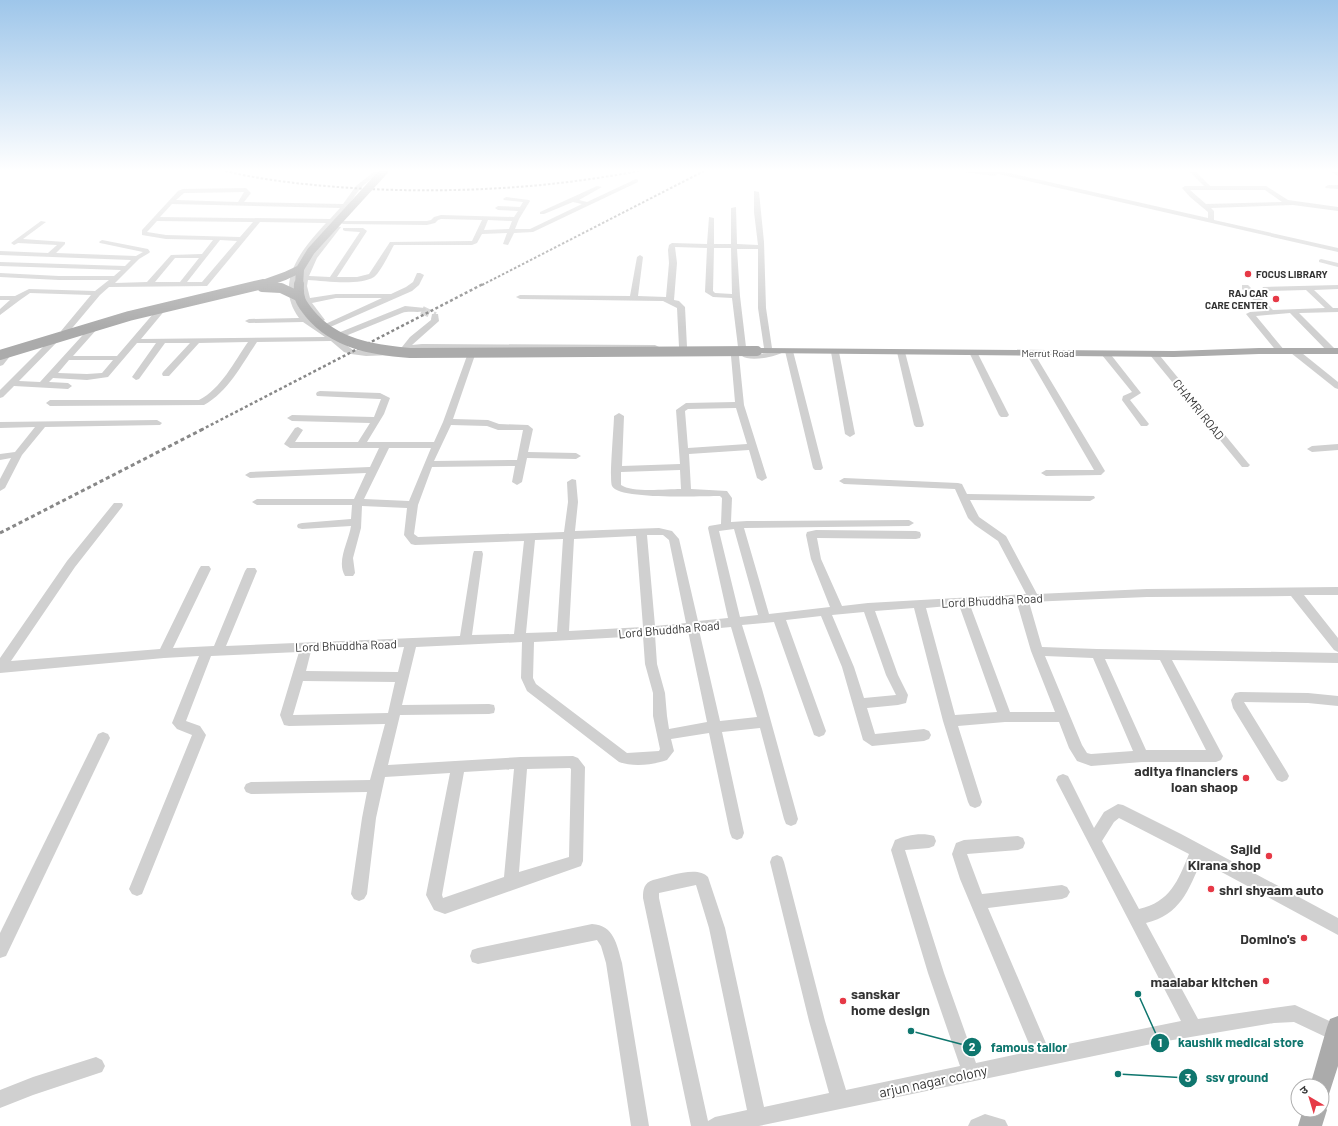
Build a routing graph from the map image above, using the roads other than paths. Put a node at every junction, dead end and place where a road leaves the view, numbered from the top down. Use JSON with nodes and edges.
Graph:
{"nodes":[{"id":1,"x":43,"y":222,"type":"dead end"},
{"id":2,"x":343,"y":222,"type":"edge"},
{"id":3,"x":151,"y":223,"type":"edge"},
{"id":4,"x":256,"y":223,"type":"edge"},
{"id":5,"x":330,"y":223,"type":"edge"},
{"id":6,"x":337,"y":223,"type":"edge"},
{"id":7,"x":389,"y":223,"type":"edge"},
{"id":8,"x":430,"y":223,"type":"edge"},
{"id":9,"x":484,"y":223,"type":"edge"},
{"id":10,"x":515,"y":223,"type":"edge"},
{"id":11,"x":550,"y":223,"type":"edge"},
{"id":12,"x":711,"y":223,"type":"edge"},
{"id":13,"x":734,"y":223,"type":"edge"},
{"id":14,"x":758,"y":223,"type":"edge"},
{"id":15,"x":1222,"y":223,"type":"edge"},
{"id":16,"x":1227,"y":223,"type":"edge"},
{"id":17,"x":336,"y":229,"type":"junction"},
{"id":18,"x":480,"y":232,"type":"junction"},
{"id":19,"x":511,"y":232,"type":"junction"},
{"id":20,"x":218,"y":238,"type":"junction"},
{"id":21,"x":242,"y":239,"type":"junction"},
{"id":22,"x":16,"y":241,"type":"junction"},
{"id":23,"x":102,"y":242,"type":"dead end"},
{"id":24,"x":506,"y":244,"type":"dead end"},
{"id":25,"x":709,"y":245,"type":"junction"},
{"id":26,"x":734,"y":246,"type":"junction"},
{"id":27,"x":761,"y":247,"type":"junction"},
{"id":28,"x":1338,"y":248,"type":"edge"},
{"id":29,"x":0,"y":253,"type":"edge"},
{"id":30,"x":49,"y":255,"type":"junction"},
{"id":31,"x":203,"y":256,"type":"junction"},
{"id":32,"x":640,"y":256,"type":"dead end"},
{"id":33,"x":137,"y":258,"type":"junction"},
{"id":34,"x":1321,"y":261,"type":"dead end"},
{"id":35,"x":0,"y":264,"type":"edge"},
{"id":36,"x":1338,"y":265,"type":"edge"},
{"id":37,"x":127,"y":268,"type":"junction"},
{"id":38,"x":420,"y":274,"type":"dead end"},
{"id":39,"x":0,"y":275,"type":"edge"},
{"id":40,"x":304,"y":277,"type":"junction"},
{"id":41,"x":117,"y":278,"type":"junction"},
{"id":42,"x":333,"y":278,"type":"junction"},
{"id":43,"x":293,"y":282,"type":"junction"},
{"id":44,"x":182,"y":284,"type":"junction"},
{"id":45,"x":107,"y":285,"type":"junction"},
{"id":46,"x":149,"y":285,"type":"junction"},
{"id":47,"x":1245,"y":287,"type":"dead end"},
{"id":48,"x":1338,"y":287,"type":"edge"},
{"id":49,"x":250,"y":288,"type":"junction"},
{"id":50,"x":1307,"y":288,"type":"junction"},
{"id":51,"x":1266,"y":289,"type":"dead end"},
{"id":52,"x":97,"y":293,"type":"junction"},
{"id":53,"x":298,"y":296,"type":"junction"},
{"id":54,"x":395,"y":296,"type":"junction"},
{"id":55,"x":736,"y":296,"type":"junction"},
{"id":56,"x":520,"y":297,"type":"dead end"},
{"id":57,"x":0,"y":298,"type":"edge"},
{"id":58,"x":17,"y":298,"type":"junction"},
{"id":59,"x":634,"y":298,"type":"junction"},
{"id":60,"x":670,"y":300,"type":"junction"},
{"id":61,"x":308,"y":301,"type":"junction"},
{"id":62,"x":162,"y":309,"type":"junction"},
{"id":63,"x":422,"y":310,"type":"tunnel mouth"},
{"id":64,"x":1335,"y":310,"type":"edge"},
{"id":65,"x":1292,"y":311,"type":"junction"},
{"id":66,"x":1271,"y":312,"type":"junction"},
{"id":67,"x":0,"y":313,"type":"edge"},
{"id":68,"x":435,"y":316,"type":"dead end"},
{"id":69,"x":304,"y":320,"type":"junction"},
{"id":70,"x":249,"y":321,"type":"dead end"},
{"id":71,"x":325,"y":326,"type":"junction"},
{"id":72,"x":94,"y":328,"type":"junction"},
{"id":73,"x":65,"y":331,"type":"junction"},
{"id":74,"x":329,"y":337,"type":"junction"},
{"id":75,"x":56,"y":339,"type":"junction"},
{"id":76,"x":197,"y":340,"type":"junction"},
{"id":77,"x":254,"y":340,"type":"junction"},
{"id":78,"x":135,"y":341,"type":"junction"},
{"id":79,"x":162,"y":341,"type":"junction"},
{"id":80,"x":683,"y":347,"type":"junction"},
{"id":81,"x":742,"y":347,"type":"junction"},
{"id":82,"x":768,"y":348,"type":"junction"},
{"id":83,"x":405,"y":349,"type":"junction"},
{"id":84,"x":785,"y":351,"type":"junction"},
{"id":85,"x":1281,"y":351,"type":"junction"},
{"id":86,"x":1294,"y":351,"type":"junction"},
{"id":87,"x":1335,"y":351,"type":"edge"},
{"id":88,"x":835,"y":352,"type":"junction"},
{"id":89,"x":901,"y":352,"type":"junction"},
{"id":90,"x":973,"y":352,"type":"junction"},
{"id":91,"x":2,"y":353,"type":"edge"},
{"id":92,"x":388,"y":353,"type":"junction"},
{"id":93,"x":1030,"y":353,"type":"junction"},
{"id":94,"x":1105,"y":353,"type":"junction"},
{"id":95,"x":1153,"y":354,"type":"junction"},
{"id":96,"x":472,"y":355,"type":"junction"},
{"id":97,"x":735,"y":356,"type":"junction"},
{"id":98,"x":67,"y":358,"type":"junction"},
{"id":99,"x":120,"y":358,"type":"junction"},
{"id":100,"x":0,"y":363,"type":"edge"},
{"id":101,"x":166,"y":374,"type":"dead end"},
{"id":102,"x":51,"y":375,"type":"junction"},
{"id":103,"x":136,"y":377,"type":"dead end"},
{"id":104,"x":12,"y":383,"type":"junction"},
{"id":105,"x":43,"y":384,"type":"junction"},
{"id":106,"x":68,"y":386,"type":"dead end"},
{"id":107,"x":1338,"y":386,"type":"edge"},
{"id":108,"x":320,"y":394,"type":"dead end"},
{"id":109,"x":0,"y":395,"type":"edge"},
{"id":110,"x":50,"y":403,"type":"dead end"},
{"id":111,"x":740,"y":404,"type":"junction"},
{"id":112,"x":1004,"y":415,"type":"dead end"},
{"id":113,"x":619,"y":416,"type":"dead end"},
{"id":114,"x":292,"y":418,"type":"dead end"},
{"id":115,"x":376,"y":420,"type":"junction"},
{"id":116,"x":448,"y":422,"type":"junction"},
{"id":117,"x":157,"y":423,"type":"dead end"},
{"id":118,"x":43,"y":424,"type":"junction"},
{"id":119,"x":1144,"y":424,"type":"dead end"},
{"id":120,"x":919,"y":425,"type":"dead end"},
{"id":121,"x":1,"y":426,"type":"edge"},
{"id":122,"x":298,"y":430,"type":"dead end"},
{"id":123,"x":850,"y":434,"type":"dead end"},
{"id":124,"x":361,"y":445,"type":"junction"},
{"id":125,"x":438,"y":445,"type":"junction"},
{"id":126,"x":385,"y":446,"type":"junction"},
{"id":127,"x":1338,"y":446,"type":"edge"},
{"id":128,"x":753,"y":447,"type":"junction"},
{"id":129,"x":1312,"y":449,"type":"dead end"},
{"id":130,"x":684,"y":451,"type":"junction"},
{"id":131,"x":18,"y":454,"type":"junction"},
{"id":132,"x":576,"y":456,"type":"dead end"},
{"id":133,"x":0,"y":457,"type":"edge"},
{"id":134,"x":521,"y":459,"type":"junction"},
{"id":135,"x":428,"y":464,"type":"junction"},
{"id":136,"x":1245,"y":465,"type":"dead end"},
{"id":137,"x":684,"y":467,"type":"junction"},
{"id":138,"x":818,"y":468,"type":"dead end"},
{"id":139,"x":616,"y":469,"type":"junction"},
{"id":140,"x":373,"y":470,"type":"junction"},
{"id":141,"x":1046,"y":474,"type":"dead end"},
{"id":142,"x":250,"y":475,"type":"dead end"},
{"id":143,"x":762,"y":478,"type":"dead end"},
{"id":144,"x":844,"y":481,"type":"dead end"},
{"id":145,"x":517,"y":482,"type":"dead end"},
{"id":146,"x":572,"y":482,"type":"dead end"},
{"id":147,"x":0,"y":488,"type":"edge"},
{"id":148,"x":686,"y":492,"type":"junction"},
{"id":149,"x":963,"y":497,"type":"junction"},
{"id":150,"x":1090,"y":498,"type":"dead end"},
{"id":151,"x":257,"y":502,"type":"dead end"},
{"id":152,"x":358,"y":502,"type":"junction"},
{"id":153,"x":413,"y":504,"type":"junction"},
{"id":154,"x":118,"y":505,"type":"dead end"},
{"id":155,"x":356,"y":522,"type":"junction"},
{"id":156,"x":909,"y":523,"type":"dead end"},
{"id":157,"x":810,"y":524,"type":"junction"},
{"id":158,"x":738,"y":525,"type":"junction"},
{"id":159,"x":302,"y":526,"type":"dead end"},
{"id":160,"x":726,"y":526,"type":"junction"},
{"id":161,"x":641,"y":532,"type":"junction"},
{"id":162,"x":816,"y":534,"type":"junction"},
{"id":163,"x":569,"y":535,"type":"junction"},
{"id":164,"x":916,"y":535,"type":"dead end"},
{"id":165,"x":530,"y":537,"type":"junction"},
{"id":166,"x":478,"y":554,"type":"dead end"},
{"id":167,"x":204,"y":569,"type":"dead end"},
{"id":168,"x":251,"y":571,"type":"dead end"},
{"id":169,"x":349,"y":573,"type":"dead end"},
{"id":170,"x":1294,"y":591,"type":"junction"},
{"id":171,"x":1338,"y":591,"type":"edge"},
{"id":172,"x":1028,"y":599,"type":"junction"},
{"id":173,"x":963,"y":601,"type":"junction"},
{"id":174,"x":919,"y":604,"type":"junction"},
{"id":175,"x":868,"y":607,"type":"junction"},
{"id":176,"x":838,"y":611,"type":"junction"},
{"id":177,"x":825,"y":612,"type":"junction"},
{"id":178,"x":779,"y":618,"type":"junction"},
{"id":179,"x":766,"y":619,"type":"junction"},
{"id":180,"x":735,"y":622,"type":"junction"},
{"id":181,"x":693,"y":627,"type":"junction"},
{"id":182,"x":649,"y":631,"type":"junction"},
{"id":183,"x":563,"y":636,"type":"junction"},
{"id":184,"x":524,"y":638,"type":"junction"},
{"id":185,"x":465,"y":640,"type":"junction"},
{"id":186,"x":411,"y":644,"type":"junction"},
{"id":187,"x":307,"y":646,"type":"junction"},
{"id":188,"x":1338,"y":647,"type":"edge"},
{"id":189,"x":213,"y":651,"type":"junction"},
{"id":190,"x":1037,"y":651,"type":"junction"},
{"id":191,"x":164,"y":653,"type":"junction"},
{"id":192,"x":1097,"y":654,"type":"junction"},
{"id":193,"x":1164,"y":656,"type":"junction"},
{"id":194,"x":1338,"y":658,"type":"edge"},
{"id":195,"x":0,"y":667,"type":"edge"},
{"id":196,"x":299,"y":676,"type":"junction"},
{"id":197,"x":402,"y":677,"type":"junction"},
{"id":198,"x":1338,"y":701,"type":"edge"},
{"id":199,"x":860,"y":704,"type":"junction"},
{"id":200,"x":489,"y":709,"type":"dead end"},
{"id":201,"x":394,"y":714,"type":"junction"},
{"id":202,"x":1004,"y":718,"type":"junction"},
{"id":203,"x":1064,"y":718,"type":"junction"},
{"id":204,"x":950,"y":721,"type":"junction"},
{"id":205,"x":764,"y":722,"type":"junction"},
{"id":206,"x":714,"y":727,"type":"junction"},
{"id":207,"x":819,"y":731,"type":"dead end"},
{"id":208,"x":664,"y":735,"type":"junction"},
{"id":209,"x":924,"y":735,"type":"dead end"},
{"id":210,"x":103,"y":738,"type":"dead end"},
{"id":211,"x":1142,"y":756,"type":"junction"},
{"id":212,"x":521,"y":763,"type":"junction"},
{"id":213,"x":458,"y":768,"type":"junction"},
{"id":214,"x":380,"y":771,"type":"junction"},
{"id":215,"x":1282,"y":776,"type":"dead end"},
{"id":216,"x":1063,"y":780,"type":"dead end"},
{"id":217,"x":375,"y":786,"type":"junction"},
{"id":218,"x":251,"y":788,"type":"dead end"},
{"id":219,"x":975,"y":802,"type":"dead end"},
{"id":220,"x":791,"y":820,"type":"dead end"},
{"id":221,"x":736,"y":833,"type":"dead end"},
{"id":222,"x":929,"y":841,"type":"dead end"},
{"id":223,"x":1094,"y":841,"type":"junction"},
{"id":224,"x":1018,"y":843,"type":"dead end"},
{"id":225,"x":1198,"y":850,"type":"junction"},
{"id":226,"x":777,"y":862,"type":"dead end"},
{"id":227,"x":511,"y":882,"type":"junction"},
{"id":228,"x":137,"y":889,"type":"dead end"},
{"id":229,"x":1062,"y":892,"type":"dead end"},
{"id":230,"x":359,"y":894,"type":"dead end"},
{"id":231,"x":978,"y":902,"type":"junction"},
{"id":232,"x":1135,"y":918,"type":"junction"},
{"id":233,"x":1338,"y":927,"type":"edge"},
{"id":234,"x":0,"y":950,"type":"edge"},
{"id":235,"x":478,"y":956,"type":"dead end"},
{"id":236,"x":1193,"y":1027,"type":"junction"},
{"id":237,"x":1337,"y":1030,"type":"edge"},
{"id":238,"x":1044,"y":1058,"type":"junction"},
{"id":239,"x":96,"y":1066,"type":"dead end"},
{"id":240,"x":971,"y":1073,"type":"junction"},
{"id":241,"x":1323,"y":1078,"type":"edge"},
{"id":242,"x":0,"y":1099,"type":"edge"},
{"id":243,"x":840,"y":1100,"type":"junction"},
{"id":244,"x":757,"y":1116,"type":"junction"},
{"id":245,"x":733,"y":1125,"type":"edge"},
{"id":246,"x":640,"y":1126,"type":"edge"},
{"id":247,"x":700,"y":1126,"type":"edge"},
{"id":248,"x":715,"y":1126,"type":"edge"},
{"id":249,"x":977,"y":1126,"type":"edge"},
{"id":250,"x":999,"y":1126,"type":"edge"}],
"edges":[{"from":1,"to":22,"type":"street"},
{"from":2,"to":17,"type":"street"},
{"from":3,"to":20,"type":"street"},
{"from":4,"to":21,"type":"street"},
{"from":5,"to":43,"type":"street"},
{"from":6,"to":40,"type":"main road","bridge":true},
{"from":7,"to":8,"type":"street"},
{"from":9,"to":18,"type":"street"},
{"from":10,"to":19,"type":"street"},
{"from":11,"to":19,"type":"street"},
{"from":12,"to":25,"type":"street"},
{"from":13,"to":26,"type":"street"},
{"from":14,"to":27,"type":"street"},
{"from":15,"to":28,"type":"street"},
{"from":16,"to":28,"type":"street"},
{"from":17,"to":40,"type":"street"},
{"from":17,"to":42,"type":"street"},
{"from":18,"to":19,"type":"street"},
{"from":18,"to":42,"type":"street"},
{"from":19,"to":24,"type":"street"},
{"from":20,"to":21,"type":"street"},
{"from":20,"to":31,"type":"street"},
{"from":21,"to":44,"type":"street"},
{"from":22,"to":29,"type":"street"},
{"from":22,"to":30,"type":"street"},
{"from":23,"to":33,"type":"street"},
{"from":25,"to":26,"type":"street"},
{"from":25,"to":55,"type":"street"},
{"from":25,"to":60,"type":"street"},
{"from":26,"to":27,"type":"street"},
{"from":26,"to":55,"type":"street"},
{"from":27,"to":82,"type":"street"},
{"from":29,"to":30,"type":"street"},
{"from":30,"to":33,"type":"street"},
{"from":31,"to":44,"type":"street"},
{"from":31,"to":46,"type":"street"},
{"from":32,"to":59,"type":"street"},
{"from":33,"to":37,"type":"street"},
{"from":34,"to":36,"type":"street"},
{"from":35,"to":37,"type":"street"},
{"from":37,"to":41,"type":"street"},
{"from":38,"to":54,"type":"street"},
{"from":39,"to":41,"type":"street"},
{"from":40,"to":42,"type":"street"},
{"from":40,"to":43,"type":"street"},
{"from":40,"to":49,"type":"main road","bridge":true},
{"from":40,"to":53,"type":"main road","bridge":true},
{"from":40,"to":61,"type":"street"},
{"from":41,"to":45,"type":"street"},
{"from":43,"to":62,"type":"street"},
{"from":43,"to":69,"type":"street"},
{"from":43,"to":73,"type":"street"},
{"from":44,"to":46,"type":"street"},
{"from":45,"to":46,"type":"street"},
{"from":45,"to":52,"type":"street"},
{"from":47,"to":66,"type":"street"},
{"from":48,"to":50,"type":"street"},
{"from":49,"to":53,"type":"main road","bridge":true},
{"from":49,"to":91,"type":"main road","bridge":true},
{"from":50,"to":51,"type":"street"},
{"from":50,"to":64,"type":"street"},
{"from":52,"to":58,"type":"street"},
{"from":52,"to":73,"type":"street"},
{"from":53,"to":84,"type":"main road","name":"Merrut Road","bridge":true},
{"from":54,"to":61,"type":"street"},
{"from":54,"to":71,"type":"street"},
{"from":55,"to":81,"type":"street"},
{"from":56,"to":59,"type":"street"},
{"from":57,"to":58,"type":"street"},
{"from":58,"to":67,"type":"street"},
{"from":59,"to":60,"type":"street"},
{"from":60,"to":80,"type":"street"},
{"from":61,"to":71,"type":"street"},
{"from":62,"to":72,"type":"street"},
{"from":62,"to":78,"type":"street"},
{"from":63,"to":74,"type":"street"},
{"from":64,"to":65,"type":"street"},
{"from":65,"to":66,"type":"street"},
{"from":65,"to":87,"type":"street"},
{"from":66,"to":85,"type":"street"},
{"from":68,"to":83,"type":"street"},
{"from":69,"to":70,"type":"street"},
{"from":69,"to":74,"type":"street"},
{"from":71,"to":74,"type":"street"},
{"from":72,"to":75,"type":"street"},
{"from":72,"to":98,"type":"street"},
{"from":73,"to":91,"type":"street"},
{"from":74,"to":77,"type":"street"},
{"from":74,"to":92,"type":"street"},
{"from":75,"to":91,"type":"street"},
{"from":75,"to":104,"type":"street"},
{"from":76,"to":77,"type":"street"},
{"from":76,"to":79,"type":"street"},
{"from":76,"to":101,"type":"street"},
{"from":77,"to":110,"type":"street"},
{"from":78,"to":79,"type":"street"},
{"from":78,"to":99,"type":"street"},
{"from":79,"to":103,"type":"street"},
{"from":80,"to":81,"type":"street"},
{"from":80,"to":83,"type":"street"},
{"from":81,"to":82,"type":"street"},
{"from":82,"to":84,"type":"street"},
{"from":83,"to":92,"type":"street"},
{"from":84,"to":88,"type":"main road","name":"Merrut Road"},
{"from":84,"to":97,"type":"street"},
{"from":84,"to":138,"type":"street"},
{"from":85,"to":86,"type":"main road","name":"Merrut Road"},
{"from":85,"to":95,"type":"main road","name":"Merrut Road"},
{"from":86,"to":87,"type":"main road","name":"Merrut Road"},
{"from":86,"to":107,"type":"street"},
{"from":88,"to":89,"type":"main road","name":"Merrut Road"},
{"from":88,"to":123,"type":"street"},
{"from":89,"to":90,"type":"main road","name":"Merrut Road"},
{"from":89,"to":120,"type":"street"},
{"from":90,"to":93,"type":"main road","name":"Merrut Road"},
{"from":90,"to":112,"type":"street"},
{"from":91,"to":100,"type":"street"},
{"from":92,"to":96,"type":"street"},
{"from":93,"to":94,"type":"main road","name":"Merrut Road"},
{"from":93,"to":141,"type":"street"},
{"from":94,"to":95,"type":"main road","name":"Merrut Road"},
{"from":94,"to":119,"type":"street"},
{"from":95,"to":136,"type":"street","name":"CHAMRI ROAD"},
{"from":96,"to":97,"type":"street"},
{"from":96,"to":116,"type":"street"},
{"from":97,"to":111,"type":"street"},
{"from":98,"to":99,"type":"street"},
{"from":98,"to":102,"type":"street"},
{"from":99,"to":102,"type":"street"},
{"from":102,"to":105,"type":"street"},
{"from":104,"to":105,"type":"street"},
{"from":104,"to":109,"type":"street"},
{"from":105,"to":106,"type":"street"},
{"from":108,"to":115,"type":"street"},
{"from":111,"to":128,"type":"street"},
{"from":111,"to":130,"type":"street"},
{"from":113,"to":139,"type":"street"},
{"from":114,"to":115,"type":"street"},
{"from":115,"to":124,"type":"street"},
{"from":116,"to":125,"type":"street"},
{"from":116,"to":134,"type":"street"},
{"from":117,"to":118,"type":"street"},
{"from":118,"to":121,"type":"street"},
{"from":118,"to":131,"type":"street"},
{"from":122,"to":124,"type":"street"},
{"from":124,"to":126,"type":"street"},
{"from":125,"to":126,"type":"street"},
{"from":125,"to":135,"type":"street"},
{"from":126,"to":140,"type":"street"},
{"from":127,"to":129,"type":"street"},
{"from":128,"to":130,"type":"street"},
{"from":128,"to":143,"type":"street"},
{"from":130,"to":137,"type":"street"},
{"from":131,"to":133,"type":"street"},
{"from":131,"to":147,"type":"street"},
{"from":132,"to":134,"type":"street"},
{"from":134,"to":135,"type":"street"},
{"from":134,"to":145,"type":"street"},
{"from":135,"to":153,"type":"street"},
{"from":137,"to":139,"type":"street"},
{"from":137,"to":148,"type":"street"},
{"from":139,"to":148,"type":"street"},
{"from":140,"to":142,"type":"street"},
{"from":140,"to":152,"type":"street"},
{"from":144,"to":149,"type":"street"},
{"from":146,"to":163,"type":"street"},
{"from":148,"to":160,"type":"street"},
{"from":149,"to":150,"type":"street"},
{"from":149,"to":172,"type":"street"},
{"from":151,"to":152,"type":"street"},
{"from":152,"to":153,"type":"street"},
{"from":152,"to":155,"type":"street"},
{"from":153,"to":165,"type":"street"},
{"from":154,"to":195,"type":"street"},
{"from":155,"to":159,"type":"street"},
{"from":155,"to":169,"type":"street"},
{"from":156,"to":157,"type":"street"},
{"from":157,"to":158,"type":"street"},
{"from":157,"to":162,"type":"street"},
{"from":158,"to":160,"type":"street"},
{"from":158,"to":179,"type":"street"},
{"from":160,"to":180,"type":"street"},
{"from":161,"to":163,"type":"street"},
{"from":161,"to":181,"type":"street"},
{"from":161,"to":182,"type":"street"},
{"from":162,"to":164,"type":"street"},
{"from":162,"to":176,"type":"street"},
{"from":163,"to":165,"type":"street"},
{"from":163,"to":183,"type":"street"},
{"from":165,"to":184,"type":"street"},
{"from":166,"to":185,"type":"street"},
{"from":167,"to":191,"type":"street"},
{"from":168,"to":189,"type":"street"},
{"from":170,"to":171,"type":"street","name":"Lord Bhuddha Road"},
{"from":170,"to":172,"type":"street","name":"Lord Bhuddha Road"},
{"from":170,"to":188,"type":"street"},
{"from":172,"to":173,"type":"street","name":"Lord Bhuddha Road"},
{"from":172,"to":190,"type":"street"},
{"from":173,"to":174,"type":"street","name":"Lord Bhuddha Road"},
{"from":173,"to":202,"type":"street"},
{"from":174,"to":175,"type":"street","name":"Lord Bhuddha Road"},
{"from":174,"to":204,"type":"street"},
{"from":175,"to":176,"type":"street","name":"Lord Bhuddha Road"},
{"from":175,"to":199,"type":"street"},
{"from":176,"to":177,"type":"street","name":"Lord Bhuddha Road"},
{"from":177,"to":178,"type":"street","name":"Lord Bhuddha Road"},
{"from":177,"to":199,"type":"street"},
{"from":178,"to":179,"type":"street","name":"Lord Bhuddha Road"},
{"from":178,"to":207,"type":"street"},
{"from":179,"to":180,"type":"street","name":"Lord Bhuddha Road"},
{"from":180,"to":181,"type":"street","name":"Lord Bhuddha Road"},
{"from":180,"to":205,"type":"street"},
{"from":181,"to":182,"type":"street","name":"Lord Bhuddha Road"},
{"from":181,"to":206,"type":"street"},
{"from":182,"to":183,"type":"street","name":"Lord Bhuddha Road"},
{"from":182,"to":208,"type":"street"},
{"from":183,"to":184,"type":"street","name":"Lord Bhuddha Road"},
{"from":184,"to":185,"type":"street","name":"Lord Bhuddha Road"},
{"from":184,"to":208,"type":"street"},
{"from":185,"to":186,"type":"street","name":"Lord Bhuddha Road"},
{"from":186,"to":187,"type":"street","name":"Lord Bhuddha Road"},
{"from":186,"to":197,"type":"street"},
{"from":187,"to":189,"type":"street","name":"Lord Bhuddha Road"},
{"from":187,"to":196,"type":"street"},
{"from":189,"to":191,"type":"street","name":"Lord Bhuddha Road"},
{"from":189,"to":228,"type":"street"},
{"from":190,"to":192,"type":"street"},
{"from":190,"to":203,"type":"street"},
{"from":191,"to":195,"type":"street","name":"Lord Bhuddha Road"},
{"from":192,"to":193,"type":"street"},
{"from":192,"to":211,"type":"street"},
{"from":193,"to":194,"type":"street"},
{"from":193,"to":211,"type":"street"},
{"from":196,"to":197,"type":"street"},
{"from":196,"to":201,"type":"street"},
{"from":197,"to":201,"type":"street"},
{"from":198,"to":215,"type":"street"},
{"from":199,"to":209,"type":"street"},
{"from":200,"to":201,"type":"street"},
{"from":201,"to":214,"type":"street"},
{"from":202,"to":203,"type":"street"},
{"from":202,"to":204,"type":"street"},
{"from":203,"to":211,"type":"street"},
{"from":204,"to":219,"type":"street"},
{"from":205,"to":206,"type":"street"},
{"from":205,"to":220,"type":"street"},
{"from":206,"to":208,"type":"street"},
{"from":206,"to":221,"type":"street"},
{"from":210,"to":234,"type":"street"},
{"from":212,"to":213,"type":"street"},
{"from":212,"to":227,"type":"street"},
{"from":212,"to":227,"type":"street"},
{"from":213,"to":214,"type":"street"},
{"from":213,"to":227,"type":"street"},
{"from":214,"to":217,"type":"street"},
{"from":216,"to":223,"type":"street"},
{"from":217,"to":218,"type":"street"},
{"from":217,"to":230,"type":"street"},
{"from":222,"to":240,"type":"street"},
{"from":223,"to":225,"type":"street"},
{"from":223,"to":232,"type":"street"},
{"from":224,"to":231,"type":"street"},
{"from":225,"to":232,"type":"street"},
{"from":225,"to":233,"type":"street"},
{"from":226,"to":243,"type":"street"},
{"from":229,"to":231,"type":"street"},
{"from":231,"to":238,"type":"street"},
{"from":232,"to":236,"type":"street"},
{"from":235,"to":246,"type":"street"},
{"from":236,"to":237,"type":"street","name":"arjun nagar colony"},
{"from":236,"to":238,"type":"street","name":"arjun nagar colony"},
{"from":237,"to":241,"type":"main road"},
{"from":238,"to":240,"type":"street","name":"arjun nagar colony"},
{"from":239,"to":242,"type":"street"},
{"from":240,"to":243,"type":"street","name":"arjun nagar colony"},
{"from":243,"to":244,"type":"street","name":"arjun nagar colony"},
{"from":244,"to":245,"type":"street","name":"arjun nagar colony"},
{"from":244,"to":247,"type":"street"},
{"from":245,"to":248,"type":"street","name":"arjun nagar colony"},
{"from":249,"to":250,"type":"street"}]}
